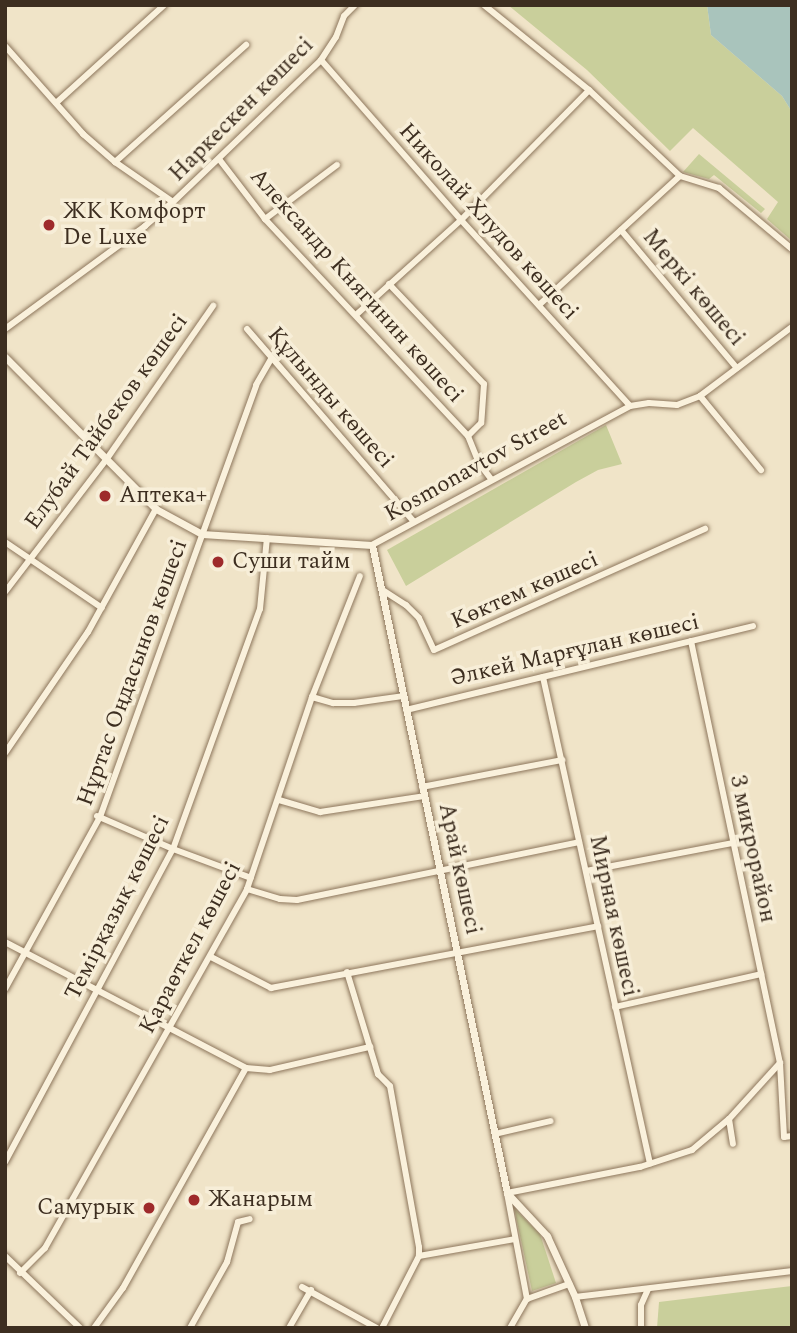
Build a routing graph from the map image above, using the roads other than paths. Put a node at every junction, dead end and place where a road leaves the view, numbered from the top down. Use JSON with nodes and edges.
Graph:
{"nodes":[{"id":1,"x":164,"y":5,"type":"edge"},
{"id":2,"x":355,"y":5,"type":"edge"},
{"id":3,"x":484,"y":5,"type":"edge"},
{"id":4,"x":246,"y":45,"type":"dead end"},
{"id":5,"x":5,"y":46,"type":"edge"},
{"id":6,"x":321,"y":60,"type":"junction"},
{"id":7,"x":589,"y":90,"type":"junction"},
{"id":8,"x":57,"y":103,"type":"junction"},
{"id":9,"x":219,"y":159,"type":"junction"},
{"id":10,"x":115,"y":162,"type":"junction"},
{"id":11,"x":337,"y":165,"type":"dead end"},
{"id":12,"x":680,"y":176,"type":"junction"},
{"id":13,"x":173,"y":202,"type":"junction"},
{"id":14,"x":265,"y":219,"type":"junction"},
{"id":15,"x":461,"y":220,"type":"junction"},
{"id":16,"x":621,"y":230,"type":"junction"},
{"id":17,"x":792,"y":249,"type":"edge"},
{"id":18,"x":390,"y":284,"type":"junction"},
{"id":19,"x":539,"y":305,"type":"junction"},
{"id":20,"x":213,"y":306,"type":"dead end"},
{"id":21,"x":357,"y":314,"type":"junction"},
{"id":22,"x":792,"y":327,"type":"edge"},
{"id":23,"x":5,"y":329,"type":"edge"},
{"id":24,"x":247,"y":329,"type":"dead end"},
{"id":25,"x":5,"y":357,"type":"edge"},
{"id":26,"x":271,"y":359,"type":"junction"},
{"id":27,"x":737,"y":368,"type":"junction"},
{"id":28,"x":700,"y":396,"type":"junction"},
{"id":29,"x":630,"y":405,"type":"junction"},
{"id":30,"x":468,"y":436,"type":"junction"},
{"id":31,"x":106,"y":460,"type":"junction"},
{"id":32,"x":761,"y":470,"type":"dead end"},
{"id":33,"x":492,"y":480,"type":"junction"},
{"id":34,"x":156,"y":509,"type":"junction"},
{"id":35,"x":414,"y":522,"type":"junction"},
{"id":36,"x":705,"y":529,"type":"dead end"},
{"id":37,"x":202,"y":534,"type":"junction"},
{"id":38,"x":267,"y":538,"type":"junction"},
{"id":39,"x":5,"y":542,"type":"edge"},
{"id":40,"x":372,"y":545,"type":"junction"},
{"id":41,"x":29,"y":559,"type":"junction"},
{"id":42,"x":360,"y":576,"type":"dead end"},
{"id":43,"x":381,"y":589,"type":"junction"},
{"id":44,"x":5,"y":592,"type":"edge"},
{"id":45,"x":102,"y":608,"type":"junction"},
{"id":46,"x":753,"y":626,"type":"dead end"},
{"id":47,"x":691,"y":641,"type":"junction"},
{"id":48,"x":543,"y":677,"type":"junction"},
{"id":49,"x":403,"y":696,"type":"junction"},
{"id":50,"x":312,"y":697,"type":"junction"},
{"id":51,"x":406,"y":710,"type":"junction"},
{"id":52,"x":5,"y":753,"type":"edge"},
{"id":53,"x":562,"y":760,"type":"junction"},
{"id":54,"x":422,"y":787,"type":"junction"},
{"id":55,"x":424,"y":796,"type":"junction"},
{"id":56,"x":279,"y":800,"type":"junction"},
{"id":57,"x":99,"y":816,"type":"junction"},
{"id":58,"x":579,"y":842,"type":"junction"},
{"id":59,"x":733,"y":843,"type":"junction"},
{"id":60,"x":173,"y":849,"type":"junction"},
{"id":61,"x":586,"y":871,"type":"junction"},
{"id":62,"x":440,"y":872,"type":"junction"},
{"id":63,"x":251,"y":878,"type":"junction"},
{"id":64,"x":247,"y":889,"type":"junction"},
{"id":65,"x":598,"y":926,"type":"junction"},
{"id":66,"x":5,"y":942,"type":"edge"},
{"id":67,"x":25,"y":952,"type":"junction"},
{"id":68,"x":456,"y":952,"type":"junction"},
{"id":69,"x":211,"y":957,"type":"junction"},
{"id":70,"x":347,"y":972,"type":"junction"},
{"id":71,"x":761,"y":974,"type":"junction"},
{"id":72,"x":5,"y":989,"type":"edge"},
{"id":73,"x":96,"y":989,"type":"junction"},
{"id":74,"x":615,"y":1007,"type":"junction"},
{"id":75,"x":171,"y":1026,"type":"junction"},
{"id":76,"x":370,"y":1047,"type":"junction"},
{"id":77,"x":780,"y":1063,"type":"junction"},
{"id":78,"x":246,"y":1068,"type":"junction"},
{"id":79,"x":729,"y":1119,"type":"junction"},
{"id":80,"x":551,"y":1121,"type":"dead end"},
{"id":81,"x":495,"y":1134,"type":"junction"},
{"id":82,"x":792,"y":1136,"type":"edge"},
{"id":83,"x":733,"y":1144,"type":"dead end"},
{"id":84,"x":5,"y":1162,"type":"edge"},
{"id":85,"x":650,"y":1163,"type":"junction"},
{"id":86,"x":508,"y":1193,"type":"junction"},
{"id":87,"x":250,"y":1219,"type":"dead end"},
{"id":88,"x":515,"y":1239,"type":"junction"},
{"id":89,"x":419,"y":1256,"type":"junction"},
{"id":90,"x":5,"y":1257,"type":"edge"},
{"id":91,"x":792,"y":1271,"type":"edge"},
{"id":92,"x":20,"y":1273,"type":"junction"},
{"id":93,"x":569,"y":1284,"type":"junction"},
{"id":94,"x":302,"y":1287,"type":"dead end"},
{"id":95,"x":648,"y":1289,"type":"junction"},
{"id":96,"x":311,"y":1290,"type":"junction"},
{"id":97,"x":575,"y":1297,"type":"junction"},
{"id":98,"x":527,"y":1299,"type":"junction"},
{"id":99,"x":80,"y":1328,"type":"edge"},
{"id":100,"x":94,"y":1328,"type":"edge"},
{"id":101,"x":190,"y":1328,"type":"edge"},
{"id":102,"x":289,"y":1328,"type":"edge"},
{"id":103,"x":379,"y":1328,"type":"edge"},
{"id":104,"x":509,"y":1328,"type":"edge"},
{"id":105,"x":585,"y":1328,"type":"edge"},
{"id":106,"x":641,"y":1328,"type":"edge"}],
"edges":[{"from":1,"to":8,"type":"street"},
{"from":2,"to":6,"type":"street","name":"Наркескен көшесі"},
{"from":3,"to":7,"type":"street"},
{"from":4,"to":10,"type":"street"},
{"from":5,"to":8,"type":"street"},
{"from":6,"to":9,"type":"street","name":"Наркескен көшесі"},
{"from":6,"to":15,"type":"street","name":"Николай Хлудов көшесі"},
{"from":7,"to":12,"type":"street"},
{"from":7,"to":15,"type":"street"},
{"from":8,"to":10,"type":"street"},
{"from":9,"to":13,"type":"street","name":"Наркескен көшесі"},
{"from":9,"to":14,"type":"street","name":"Александр Княгинин көшесі"},
{"from":10,"to":13,"type":"street"},
{"from":11,"to":14,"type":"street"},
{"from":12,"to":16,"type":"street"},
{"from":12,"to":17,"type":"street"},
{"from":13,"to":23,"type":"street","name":"Наркескен көшесі"},
{"from":14,"to":21,"type":"street","name":"Александр Княгинин көшесі"},
{"from":15,"to":18,"type":"street"},
{"from":15,"to":19,"type":"street","name":"Николай Хлудов көшесі"},
{"from":16,"to":19,"type":"street"},
{"from":16,"to":27,"type":"street","name":"Меркі көшесі"},
{"from":18,"to":21,"type":"street"},
{"from":18,"to":30,"type":"street","name":"Александр Княгинин көшесі"},
{"from":19,"to":29,"type":"street","name":"Николай Хлудов көшесі"},
{"from":20,"to":31,"type":"street","name":"Елубай Тайбеков көшесі"},
{"from":21,"to":30,"type":"street","name":"Александр Княгинин көшесі"},
{"from":22,"to":27,"type":"street","name":"Kosmonavtov Street"},
{"from":24,"to":26,"type":"street","name":"Құлынды көшесі"},
{"from":25,"to":31,"type":"street"},
{"from":26,"to":35,"type":"street","name":"Құлынды көшесі"},
{"from":26,"to":37,"type":"street","name":"Нұртас Оңдасынов көшесі"},
{"from":27,"to":28,"type":"street","name":"Kosmonavtov Street"},
{"from":28,"to":29,"type":"street","name":"Kosmonavtov Street"},
{"from":28,"to":32,"type":"street"},
{"from":29,"to":33,"type":"street","name":"Kosmonavtov Street"},
{"from":30,"to":33,"type":"street","name":"Александр Княгинин көшесі"},
{"from":31,"to":34,"type":"street"},
{"from":31,"to":41,"type":"street","name":"Елубай Тайбеков көшесі"},
{"from":33,"to":35,"type":"street","name":"Kosmonavtov Street"},
{"from":34,"to":37,"type":"street","name":"Kosmonavtov Street"},
{"from":34,"to":45,"type":"street"},
{"from":35,"to":40,"type":"street","name":"Kosmonavtov Street"},
{"from":36,"to":43,"type":"street","name":"Көктем көшесі"},
{"from":37,"to":38,"type":"street","name":"Kosmonavtov Street"},
{"from":37,"to":57,"type":"street","name":"Нұртас Оңдасынов көшесі"},
{"from":38,"to":40,"type":"street","name":"Kosmonavtov Street"},
{"from":38,"to":60,"type":"street","name":"Темірқазық көшесі"},
{"from":39,"to":41,"type":"street"},
{"from":40,"to":43,"type":"street","name":"Арай көшесі"},
{"from":41,"to":44,"type":"street","name":"Елубай Тайбеков көшесі"},
{"from":41,"to":45,"type":"street"},
{"from":42,"to":50,"type":"street","name":"Қараөткел көшесі"},
{"from":43,"to":49,"type":"street","name":"Арай көшесі"},
{"from":45,"to":52,"type":"street"},
{"from":46,"to":47,"type":"street","name":"Әлкей Марғұлан көшесі"},
{"from":47,"to":48,"type":"street","name":"Әлкей Марғұлан көшесі"},
{"from":47,"to":59,"type":"street","name":"3 микрорайон"},
{"from":48,"to":51,"type":"street","name":"Әлкей Марғұлан көшесі"},
{"from":48,"to":53,"type":"street","name":"Мирная көшесі"},
{"from":49,"to":50,"type":"street"},
{"from":49,"to":51,"type":"street","name":"Арай көшесі"},
{"from":50,"to":56,"type":"street","name":"Қараөткел көшесі"},
{"from":51,"to":54,"type":"street","name":"Арай көшесі"},
{"from":53,"to":54,"type":"street"},
{"from":53,"to":58,"type":"street","name":"Мирная көшесі"},
{"from":54,"to":55,"type":"street","name":"Арай көшесі"},
{"from":55,"to":56,"type":"street"},
{"from":55,"to":62,"type":"street","name":"Арай көшесі"},
{"from":56,"to":63,"type":"street","name":"Қараөткел көшесі"},
{"from":57,"to":60,"type":"street"},
{"from":57,"to":67,"type":"street","name":"Нұртас Оңдасынов көшесі"},
{"from":58,"to":61,"type":"street","name":"Мирная көшесі"},
{"from":58,"to":62,"type":"street"},
{"from":59,"to":61,"type":"street"},
{"from":59,"to":71,"type":"street","name":"3 микрорайон"},
{"from":60,"to":63,"type":"street"},
{"from":60,"to":73,"type":"street","name":"Темірқазық көшесі"},
{"from":61,"to":65,"type":"street","name":"Мирная көшесі"},
{"from":62,"to":64,"type":"street"},
{"from":62,"to":68,"type":"street","name":"Арай көшесі"},
{"from":63,"to":64,"type":"street","name":"Қараөткел көшесі"},
{"from":64,"to":69,"type":"street","name":"Қараөткел көшесі"},
{"from":65,"to":68,"type":"street"},
{"from":65,"to":74,"type":"street","name":"Мирная көшесі"},
{"from":66,"to":67,"type":"street"},
{"from":67,"to":72,"type":"street","name":"Нұртас Оңдасынов көшесі"},
{"from":67,"to":73,"type":"street"},
{"from":68,"to":70,"type":"street"},
{"from":68,"to":81,"type":"street","name":"Арай көшесі"},
{"from":69,"to":70,"type":"street"},
{"from":69,"to":75,"type":"street","name":"Қараөткел көшесі"},
{"from":70,"to":76,"type":"street"},
{"from":71,"to":74,"type":"street"},
{"from":71,"to":77,"type":"street","name":"3 микрорайон"},
{"from":73,"to":75,"type":"street"},
{"from":73,"to":84,"type":"street","name":"Темірқазық көшесі"},
{"from":74,"to":85,"type":"street","name":"Мирная көшесі"},
{"from":75,"to":78,"type":"street"},
{"from":75,"to":92,"type":"street","name":"Қараөткел көшесі"},
{"from":76,"to":78,"type":"street"},
{"from":76,"to":89,"type":"street"},
{"from":77,"to":79,"type":"street"},
{"from":77,"to":82,"type":"street","name":"3 микрорайон"},
{"from":78,"to":100,"type":"street"},
{"from":79,"to":83,"type":"street"},
{"from":79,"to":85,"type":"street"},
{"from":80,"to":81,"type":"street"},
{"from":81,"to":86,"type":"street","name":"Арай көшесі"},
{"from":85,"to":86,"type":"street"},
{"from":86,"to":88,"type":"street"},
{"from":86,"to":93,"type":"street","name":"Арай көшесі"},
{"from":87,"to":101,"type":"street"},
{"from":88,"to":89,"type":"street"},
{"from":88,"to":98,"type":"street"},
{"from":89,"to":103,"type":"street"},
{"from":90,"to":92,"type":"street"},
{"from":91,"to":95,"type":"street"},
{"from":92,"to":99,"type":"street"},
{"from":93,"to":97,"type":"street","name":"Арай көшесі"},
{"from":93,"to":98,"type":"street"},
{"from":94,"to":96,"type":"street"},
{"from":95,"to":97,"type":"street"},
{"from":95,"to":106,"type":"street"},
{"from":96,"to":102,"type":"street"},
{"from":96,"to":103,"type":"street"},
{"from":97,"to":105,"type":"street","name":"Арай көшесі"},
{"from":98,"to":104,"type":"street"}]}
